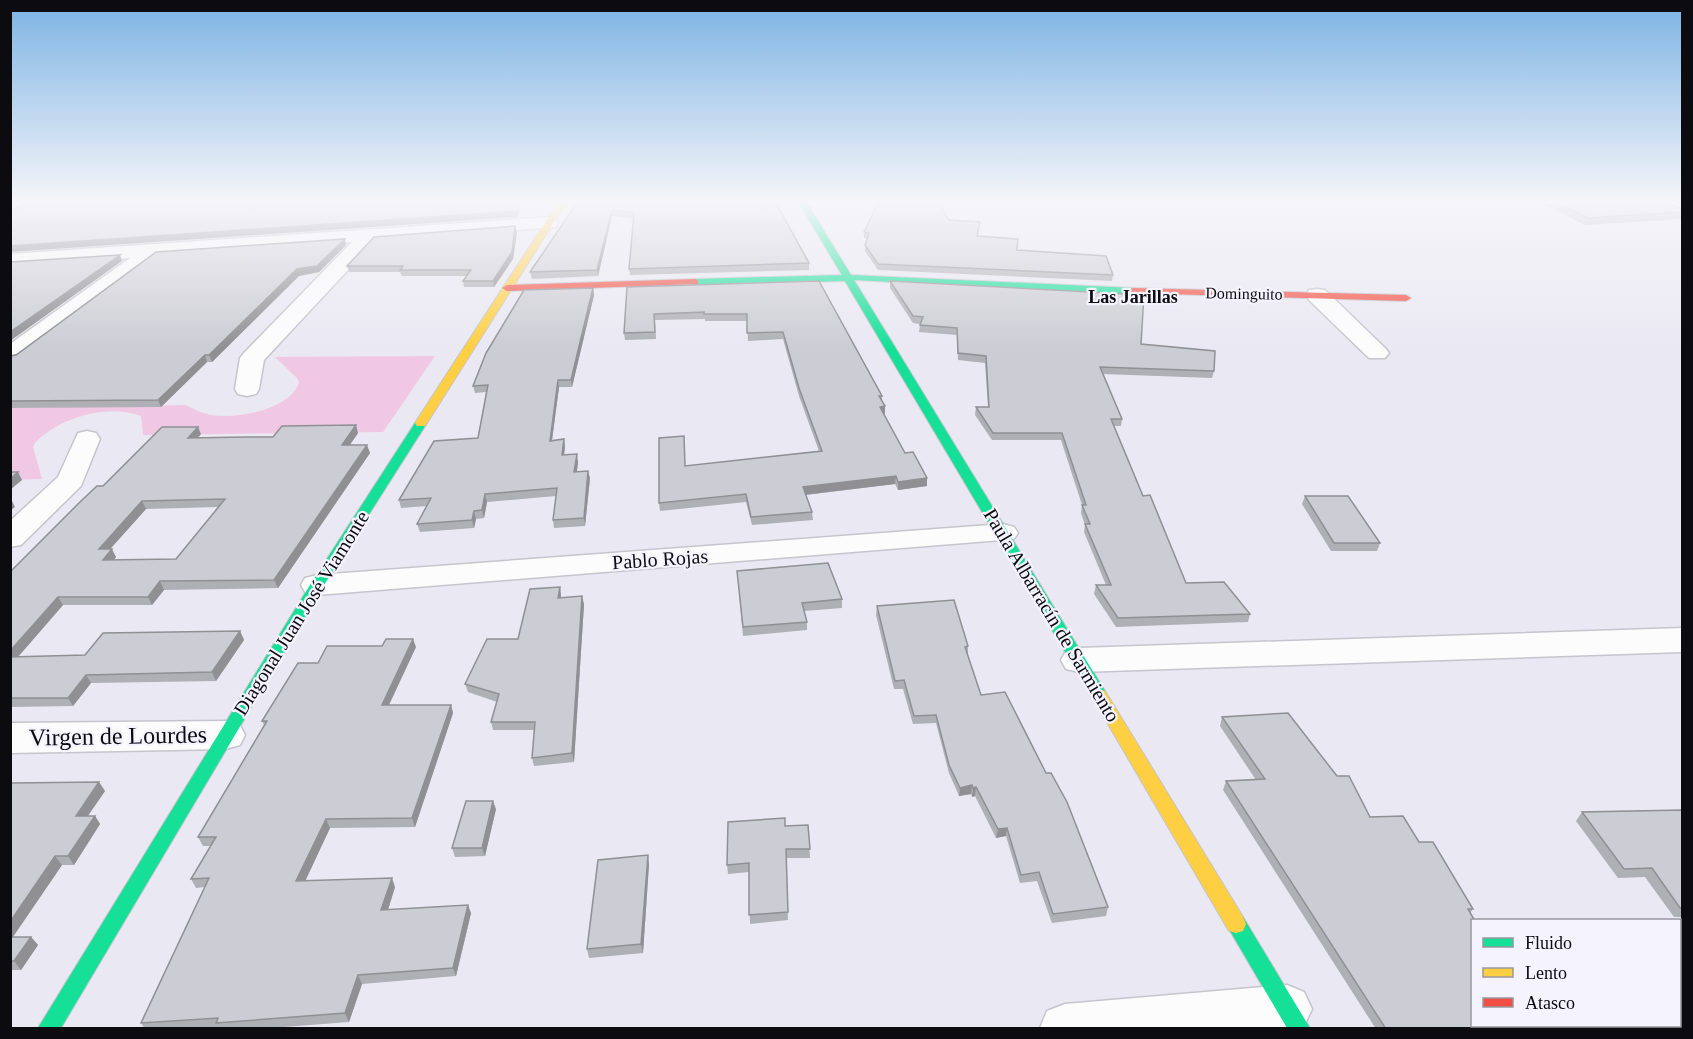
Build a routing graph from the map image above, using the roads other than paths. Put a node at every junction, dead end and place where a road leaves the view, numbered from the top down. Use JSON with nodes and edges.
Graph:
{"nodes":[{"id":1,"x":132,"y":251,"type":"edge"},
{"id":2,"x":151,"y":251,"type":"edge"},
{"id":3,"x":355,"y":251,"type":"edge"},
{"id":4,"x":531,"y":251,"type":"edge"},
{"id":5,"x":832,"y":251,"type":"edge"},
{"id":6,"x":10,"y":260,"type":"edge"},
{"id":7,"x":847,"y":277,"type":"junction"},
{"id":8,"x":507,"y":288,"type":"junction"},
{"id":9,"x":1317,"y":295,"type":"junction"},
{"id":10,"x":1406,"y":298,"type":"dead end"},
{"id":11,"x":1377,"y":353,"type":"dead end"},
{"id":12,"x":10,"y":355,"type":"edge"},
{"id":13,"x":248,"y":389,"type":"dead end"},
{"id":14,"x":87,"y":439,"type":"dead end"},
{"id":15,"x":1003,"y":533,"type":"junction"},
{"id":16,"x":10,"y":538,"type":"edge"},
{"id":17,"x":317,"y":585,"type":"junction"},
{"id":18,"x":1683,"y":640,"type":"edge"},
{"id":19,"x":1079,"y":660,"type":"junction"},
{"id":20,"x":226,"y":735,"type":"junction"},
{"id":21,"x":10,"y":738,"type":"edge"},
{"id":22,"x":1293,"y":1019,"type":"edge"},
{"id":23,"x":49,"y":1029,"type":"edge"},
{"id":24,"x":1065,"y":1029,"type":"edge"}],
"edges":[{"from":1,"to":6,"type":"street"},
{"from":2,"to":12,"type":"street"},
{"from":3,"to":13,"type":"street"},
{"from":4,"to":8,"type":"street","name":"Diagonal Juan José Viamonte"},
{"from":5,"to":7,"type":"street","name":"Paula Albarracín de Sarmiento"},
{"from":7,"to":8,"type":"street","name":"Dominguito"},
{"from":7,"to":9,"type":"street","name":"Dominguito"},
{"from":7,"to":15,"type":"street","name":"Paula Albarracín de Sarmiento"},
{"from":8,"to":17,"type":"street","name":"Diagonal Juan José Viamonte"},
{"from":9,"to":10,"type":"street","name":"Dominguito"},
{"from":9,"to":11,"type":"street"},
{"from":14,"to":16,"type":"street"},
{"from":15,"to":17,"type":"street","name":"Pablo Rojas"},
{"from":15,"to":19,"type":"street","name":"Paula Albarracín de Sarmiento"},
{"from":17,"to":20,"type":"street","name":"Diagonal Juan José Viamonte"},
{"from":18,"to":19,"type":"street"},
{"from":19,"to":22,"type":"street","name":"Paula Albarracín de Sarmiento"},
{"from":20,"to":21,"type":"street","name":"Virgen de Lourdes"},
{"from":20,"to":23,"type":"street","name":"Diagonal Juan José Viamonte"},
{"from":22,"to":24,"type":"street"}]}
